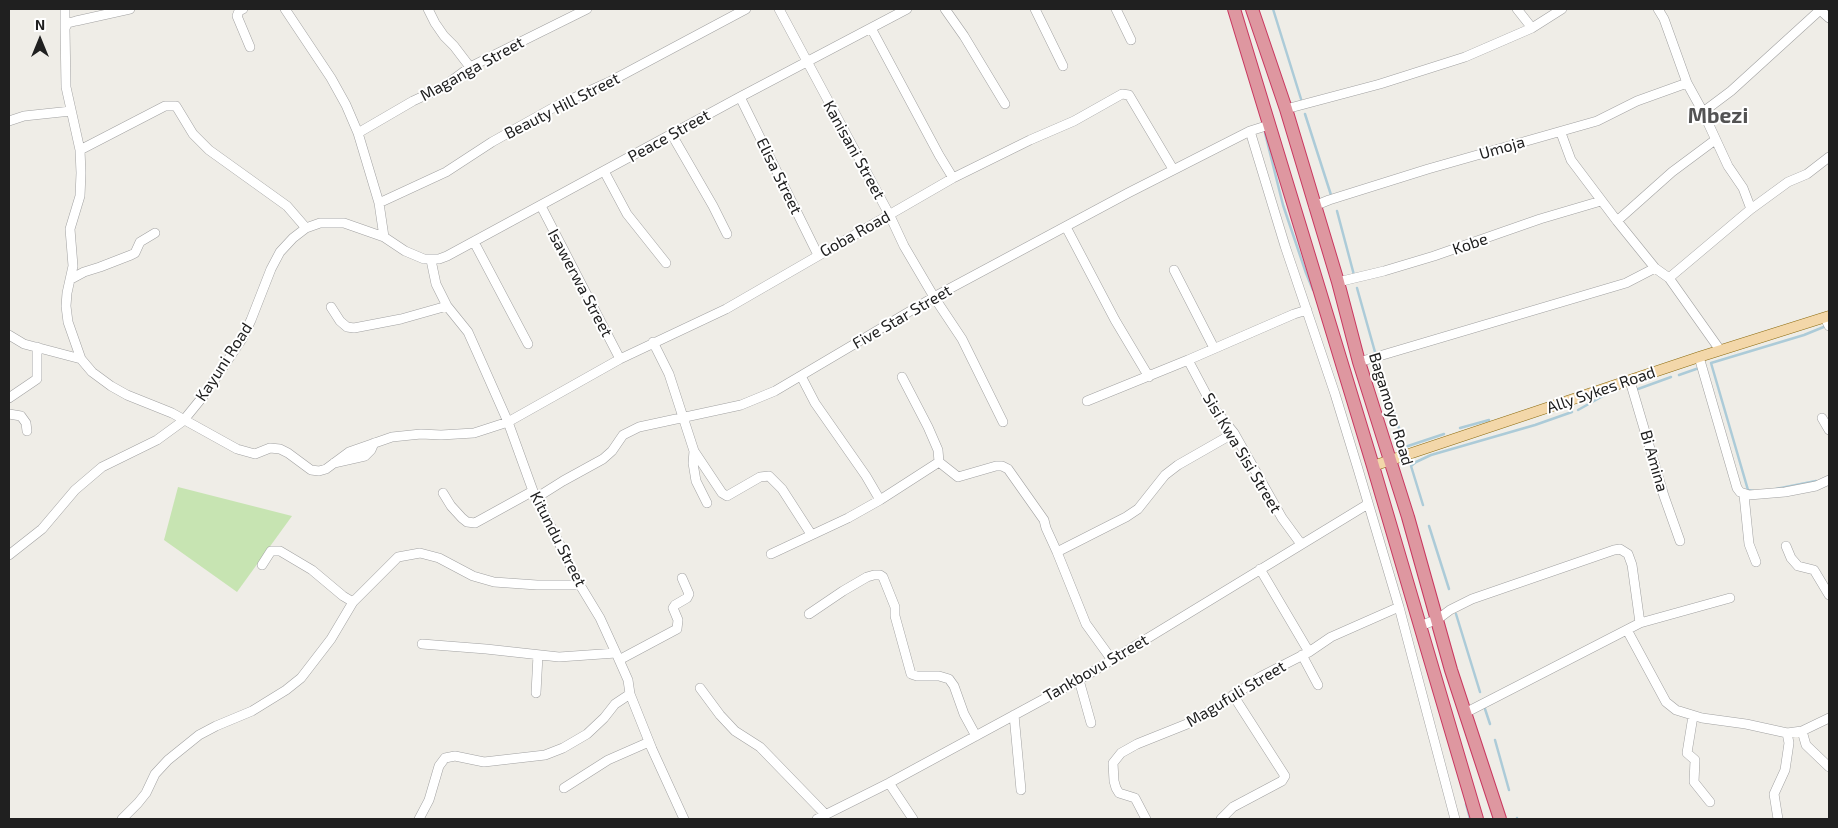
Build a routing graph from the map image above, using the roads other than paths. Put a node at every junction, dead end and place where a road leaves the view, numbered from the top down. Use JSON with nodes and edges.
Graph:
{"nodes":[{"id":1,"x":64,"y":9,"type":"edge"},
{"id":2,"x":130,"y":9,"type":"edge"},
{"id":3,"x":243,"y":9,"type":"edge"},
{"id":4,"x":285,"y":9,"type":"edge"},
{"id":5,"x":428,"y":9,"type":"edge"},
{"id":6,"x":587,"y":9,"type":"edge"},
{"id":7,"x":746,"y":9,"type":"edge"},
{"id":8,"x":779,"y":9,"type":"edge"},
{"id":9,"x":907,"y":9,"type":"edge"},
{"id":10,"x":945,"y":9,"type":"edge"},
{"id":11,"x":1034,"y":9,"type":"edge"},
{"id":12,"x":1116,"y":9,"type":"edge"},
{"id":13,"x":1234,"y":9,"type":"edge"},
{"id":14,"x":1252,"y":9,"type":"edge"},
{"id":15,"x":1517,"y":9,"type":"edge"},
{"id":16,"x":1562,"y":9,"type":"edge"},
{"id":17,"x":1658,"y":9,"type":"edge"},
{"id":18,"x":1820,"y":9,"type":"edge"},
{"id":19,"x":1829,"y":18,"type":"edge"},
{"id":20,"x":65,"y":28,"type":"junction"},
{"id":21,"x":872,"y":28,"type":"junction"},
{"id":22,"x":1532,"y":28,"type":"junction"},
{"id":23,"x":1131,"y":40,"type":"dead end"},
{"id":24,"x":250,"y":47,"type":"dead end"},
{"id":25,"x":807,"y":63,"type":"junction"},
{"id":26,"x":1064,"y":66,"type":"dead end"},
{"id":27,"x":470,"y":68,"type":"junction"},
{"id":28,"x":1687,"y":83,"type":"junction"},
{"id":29,"x":740,"y":97,"type":"junction"},
{"id":30,"x":1005,"y":104,"type":"dead end"},
{"id":31,"x":1286,"y":109,"type":"junction"},
{"id":32,"x":72,"y":111,"type":"junction"},
{"id":33,"x":1703,"y":112,"type":"junction"},
{"id":34,"x":9,"y":120,"type":"edge"},
{"id":35,"x":1269,"y":125,"type":"junction"},
{"id":36,"x":1250,"y":131,"type":"junction"},
{"id":37,"x":1561,"y":132,"type":"junction"},
{"id":38,"x":358,"y":133,"type":"junction"},
{"id":39,"x":672,"y":135,"type":"junction"},
{"id":40,"x":1715,"y":140,"type":"junction"},
{"id":41,"x":80,"y":150,"type":"junction"},
{"id":42,"x":1829,"y":157,"type":"edge"},
{"id":43,"x":1173,"y":169,"type":"junction"},
{"id":44,"x":604,"y":171,"type":"junction"},
{"id":45,"x":953,"y":178,"type":"junction"},
{"id":46,"x":1602,"y":201,"type":"junction"},
{"id":47,"x":379,"y":203,"type":"junction"},
{"id":48,"x":541,"y":206,"type":"junction"},
{"id":49,"x":1314,"y":206,"type":"junction"},
{"id":50,"x":1751,"y":209,"type":"junction"},
{"id":51,"x":890,"y":216,"type":"junction"},
{"id":52,"x":1616,"y":221,"type":"junction"},
{"id":53,"x":1066,"y":227,"type":"junction"},
{"id":54,"x":306,"y":228,"type":"junction"},
{"id":55,"x":155,"y":233,"type":"dead end"},
{"id":56,"x":727,"y":234,"type":"dead end"},
{"id":57,"x":384,"y":237,"type":"junction"},
{"id":58,"x":474,"y":242,"type":"junction"},
{"id":59,"x":818,"y":255,"type":"junction"},
{"id":60,"x":430,"y":260,"type":"junction"},
{"id":61,"x":666,"y":263,"type":"dead end"},
{"id":62,"x":1655,"y":268,"type":"junction"},
{"id":63,"x":1174,"y":270,"type":"dead end"},
{"id":64,"x":1669,"y":278,"type":"junction"},
{"id":65,"x":71,"y":279,"type":"junction"},
{"id":66,"x":1338,"y":282,"type":"junction"},
{"id":67,"x":934,"y":297,"type":"junction"},
{"id":68,"x":447,"y":306,"type":"junction"},
{"id":69,"x":331,"y":307,"type":"dead end"},
{"id":70,"x":1307,"y":310,"type":"junction"},
{"id":71,"x":1828,"y":320,"type":"edge"},
{"id":72,"x":9,"y":335,"type":"edge"},
{"id":73,"x":653,"y":342,"type":"junction"},
{"id":74,"x":528,"y":344,"type":"dead end"},
{"id":75,"x":37,"y":348,"type":"junction"},
{"id":76,"x":1214,"y":348,"type":"junction"},
{"id":77,"x":1720,"y":350,"type":"junction"},
{"id":78,"x":1698,"y":357,"type":"junction"},
{"id":79,"x":81,"y":359,"type":"junction"},
{"id":80,"x":620,"y":359,"type":"junction"},
{"id":81,"x":1188,"y":360,"type":"junction"},
{"id":82,"x":1359,"y":362,"type":"junction"},
{"id":83,"x":800,"y":376,"type":"junction"},
{"id":84,"x":902,"y":377,"type":"dead end"},
{"id":85,"x":1149,"y":377,"type":"junction"},
{"id":86,"x":1630,"y":380,"type":"junction"},
{"id":87,"x":9,"y":398,"type":"edge"},
{"id":88,"x":1087,"y":401,"type":"dead end"},
{"id":89,"x":9,"y":414,"type":"edge"},
{"id":90,"x":683,"y":416,"type":"junction"},
{"id":91,"x":1822,"y":418,"type":"dead end"},
{"id":92,"x":183,"y":421,"type":"junction"},
{"id":93,"x":508,"y":422,"type":"junction"},
{"id":94,"x":1003,"y":422,"type":"dead end"},
{"id":95,"x":1829,"y":430,"type":"edge"},
{"id":96,"x":27,"y":431,"type":"dead end"},
{"id":97,"x":1234,"y":433,"type":"junction"},
{"id":98,"x":694,"y":451,"type":"junction"},
{"id":99,"x":1390,"y":460,"type":"junction"},
{"id":100,"x":939,"y":462,"type":"junction"},
{"id":101,"x":1373,"y":466,"type":"junction"},
{"id":102,"x":1829,"y":480,"type":"edge"},
{"id":103,"x":443,"y":493,"type":"dead end"},
{"id":104,"x":1744,"y":494,"type":"junction"},
{"id":105,"x":534,"y":495,"type":"junction"},
{"id":106,"x":880,"y":500,"type":"junction"},
{"id":107,"x":707,"y":502,"type":"dead end"},
{"id":108,"x":1368,"y":504,"type":"junction"},
{"id":109,"x":451,"y":506,"type":"junction"},
{"id":110,"x":442,"y":511,"type":"dead end"},
{"id":111,"x":1390,"y":525,"type":"junction"},
{"id":112,"x":1376,"y":530,"type":"junction"},
{"id":113,"x":812,"y":534,"type":"junction"},
{"id":114,"x":1680,"y":540,"type":"dead end"},
{"id":115,"x":1301,"y":544,"type":"junction"},
{"id":116,"x":1786,"y":546,"type":"dead end"},
{"id":117,"x":1057,"y":552,"type":"junction"},
{"id":118,"x":771,"y":554,"type":"dead end"},
{"id":119,"x":9,"y":555,"type":"edge"},
{"id":120,"x":1756,"y":562,"type":"dead end"},
{"id":121,"x":262,"y":565,"type":"dead end"},
{"id":122,"x":1260,"y":569,"type":"junction"},
{"id":123,"x":682,"y":578,"type":"dead end"},
{"id":124,"x":580,"y":585,"type":"junction"},
{"id":125,"x":1829,"y":595,"type":"edge"},
{"id":126,"x":1730,"y":598,"type":"dead end"},
{"id":127,"x":353,"y":602,"type":"junction"},
{"id":128,"x":1399,"y":607,"type":"junction"},
{"id":129,"x":809,"y":614,"type":"dead end"},
{"id":130,"x":1438,"y":619,"type":"junction"},
{"id":131,"x":1640,"y":623,"type":"junction"},
{"id":132,"x":1420,"y":626,"type":"junction"},
{"id":133,"x":1627,"y":630,"type":"junction"},
{"id":134,"x":422,"y":644,"type":"dead end"},
{"id":135,"x":1306,"y":653,"type":"junction"},
{"id":136,"x":538,"y":655,"type":"junction"},
{"id":137,"x":618,"y":656,"type":"junction"},
{"id":138,"x":1112,"y":660,"type":"junction"},
{"id":139,"x":1079,"y":680,"type":"junction"},
{"id":140,"x":1318,"y":685,"type":"dead end"},
{"id":141,"x":700,"y":688,"type":"dead end"},
{"id":142,"x":536,"y":693,"type":"dead end"},
{"id":143,"x":630,"y":694,"type":"junction"},
{"id":144,"x":1233,"y":695,"type":"junction"},
{"id":145,"x":1465,"y":713,"type":"junction"},
{"id":146,"x":1014,"y":715,"type":"junction"},
{"id":147,"x":1693,"y":716,"type":"junction"},
{"id":148,"x":1829,"y":718,"type":"edge"},
{"id":149,"x":1091,"y":723,"type":"dead end"},
{"id":150,"x":1802,"y":731,"type":"junction"},
{"id":151,"x":1788,"y":733,"type":"junction"},
{"id":152,"x":976,"y":736,"type":"junction"},
{"id":153,"x":649,"y":742,"type":"junction"},
{"id":154,"x":1829,"y":767,"type":"edge"},
{"id":155,"x":889,"y":783,"type":"junction"},
{"id":156,"x":564,"y":788,"type":"dead end"},
{"id":157,"x":1021,"y":790,"type":"dead end"},
{"id":158,"x":1710,"y":802,"type":"dead end"},
{"id":159,"x":821,"y":817,"type":"edge"},
{"id":160,"x":122,"y":819,"type":"edge"},
{"id":161,"x":419,"y":819,"type":"edge"},
{"id":162,"x":684,"y":819,"type":"edge"},
{"id":163,"x":913,"y":819,"type":"edge"},
{"id":164,"x":1146,"y":819,"type":"edge"},
{"id":165,"x":1221,"y":819,"type":"edge"},
{"id":166,"x":1455,"y":819,"type":"edge"},
{"id":167,"x":1477,"y":819,"type":"edge"},
{"id":168,"x":1500,"y":819,"type":"edge"},
{"id":169,"x":1778,"y":819,"type":"edge"}],
"edges":[{"from":1,"to":20,"type":"street"},
{"from":2,"to":20,"type":"street"},
{"from":3,"to":24,"type":"street"},
{"from":4,"to":38,"type":"street"},
{"from":5,"to":27,"type":"street"},
{"from":6,"to":27,"type":"street","name":"Maganga Street"},
{"from":7,"to":47,"type":"street","name":"Beauty Hill Street"},
{"from":8,"to":25,"type":"street","name":"Kanisani Street"},
{"from":9,"to":21,"type":"street","name":"Peace Street"},
{"from":10,"to":30,"type":"street"},
{"from":11,"to":26,"type":"street"},
{"from":12,"to":23,"type":"street"},
{"from":13,"to":35,"type":"highway","name":"Bagamoyo Road"},
{"from":14,"to":31,"type":"highway","name":"Bagamoyo Road"},
{"from":15,"to":22,"type":"street"},
{"from":16,"to":22,"type":"street"},
{"from":17,"to":28,"type":"street"},
{"from":18,"to":19,"type":"street"},
{"from":18,"to":33,"type":"street"},
{"from":20,"to":32,"type":"street"},
{"from":21,"to":25,"type":"street","name":"Peace Street"},
{"from":21,"to":45,"type":"street"},
{"from":22,"to":31,"type":"street"},
{"from":25,"to":29,"type":"street","name":"Peace Street"},
{"from":25,"to":51,"type":"street","name":"Kanisani Street"},
{"from":27,"to":38,"type":"street","name":"Maganga Street"},
{"from":28,"to":33,"type":"street"},
{"from":28,"to":37,"type":"street","name":"Umoja"},
{"from":29,"to":39,"type":"street","name":"Peace Street"},
{"from":29,"to":59,"type":"street","name":"Elisa Street"},
{"from":31,"to":49,"type":"highway","name":"Bagamoyo Road"},
{"from":32,"to":34,"type":"street"},
{"from":32,"to":41,"type":"street"},
{"from":33,"to":40,"type":"street"},
{"from":35,"to":36,"type":"street","name":"Five Star Street"},
{"from":35,"to":101,"type":"highway","name":"Bagamoyo Road"},
{"from":36,"to":43,"type":"street","name":"Five Star Street"},
{"from":36,"to":70,"type":"street"},
{"from":37,"to":46,"type":"street"},
{"from":37,"to":49,"type":"street","name":"Umoja"},
{"from":38,"to":47,"type":"street"},
{"from":39,"to":44,"type":"street","name":"Peace Street"},
{"from":39,"to":56,"type":"street"},
{"from":40,"to":50,"type":"street"},
{"from":40,"to":52,"type":"street"},
{"from":41,"to":54,"type":"street"},
{"from":41,"to":65,"type":"street"},
{"from":42,"to":50,"type":"street"},
{"from":43,"to":45,"type":"street","name":"Goba Road"},
{"from":43,"to":53,"type":"street","name":"Five Star Street"},
{"from":44,"to":48,"type":"street","name":"Peace Street"},
{"from":44,"to":61,"type":"street"},
{"from":45,"to":51,"type":"street","name":"Goba Road"},
{"from":46,"to":52,"type":"street"},
{"from":46,"to":66,"type":"street","name":"Kobe"},
{"from":47,"to":57,"type":"street"},
{"from":48,"to":58,"type":"street","name":"Peace Street"},
{"from":48,"to":80,"type":"street","name":"Isawerwa Street"},
{"from":49,"to":66,"type":"highway","name":"Bagamoyo Road"},
{"from":50,"to":64,"type":"street"},
{"from":51,"to":59,"type":"street","name":"Goba Road"},
{"from":51,"to":67,"type":"street","name":"Kanisani Street"},
{"from":52,"to":62,"type":"street"},
{"from":53,"to":67,"type":"street","name":"Five Star Street"},
{"from":53,"to":85,"type":"street"},
{"from":54,"to":57,"type":"street","name":"Kayuni Road"},
{"from":54,"to":92,"type":"street","name":"Kayuni Road"},
{"from":55,"to":65,"type":"street"},
{"from":57,"to":60,"type":"street","name":"Kayuni Road"},
{"from":58,"to":60,"type":"street","name":"Peace Street"},
{"from":58,"to":74,"type":"street"},
{"from":59,"to":73,"type":"street","name":"Goba Road"},
{"from":60,"to":68,"type":"street","name":"Kitundu Street"},
{"from":62,"to":64,"type":"street"},
{"from":62,"to":82,"type":"street"},
{"from":63,"to":76,"type":"street"},
{"from":64,"to":77,"type":"street"},
{"from":65,"to":79,"type":"street"},
{"from":66,"to":82,"type":"highway","name":"Bagamoyo Road"},
{"from":67,"to":83,"type":"street","name":"Five Star Street"},
{"from":67,"to":94,"type":"street","name":"Kanisani Street"},
{"from":68,"to":69,"type":"street"},
{"from":68,"to":93,"type":"street","name":"Kitundu Street"},
{"from":70,"to":76,"type":"street"},
{"from":70,"to":108,"type":"street"},
{"from":71,"to":77,"type":"main road","name":"Ally Sykes Road"},
{"from":72,"to":75,"type":"street"},
{"from":73,"to":80,"type":"street","name":"Goba Road"},
{"from":73,"to":90,"type":"street"},
{"from":75,"to":79,"type":"street"},
{"from":75,"to":87,"type":"street"},
{"from":76,"to":81,"type":"street"},
{"from":77,"to":78,"type":"main road","name":"Ally Sykes Road"},
{"from":78,"to":86,"type":"main road","name":"Ally Sykes Road"},
{"from":78,"to":104,"type":"street"},
{"from":79,"to":92,"type":"street"},
{"from":80,"to":93,"type":"street","name":"Goba Road"},
{"from":81,"to":85,"type":"street"},
{"from":81,"to":97,"type":"street","name":"Sisi Kwa Sisi Street"},
{"from":82,"to":99,"type":"highway","name":"Bagamoyo Road"},
{"from":83,"to":90,"type":"street","name":"Five Star Street"},
{"from":83,"to":106,"type":"street"},
{"from":84,"to":100,"type":"street"},
{"from":85,"to":88,"type":"street"},
{"from":86,"to":99,"type":"main road","name":"Ally Sykes Road"},
{"from":86,"to":114,"type":"street","name":"Bi Amina"},
{"from":89,"to":96,"type":"street"},
{"from":90,"to":98,"type":"street"},
{"from":90,"to":105,"type":"street","name":"Five Star Street"},
{"from":91,"to":95,"type":"street"},
{"from":92,"to":93,"type":"street","name":"Goba Road"},
{"from":92,"to":119,"type":"street","name":"Kayuni Road"},
{"from":93,"to":105,"type":"street","name":"Kitundu Street"},
{"from":97,"to":115,"type":"street","name":"Sisi Kwa Sisi Street"},
{"from":97,"to":117,"type":"street"},
{"from":98,"to":107,"type":"street"},
{"from":98,"to":113,"type":"street"},
{"from":99,"to":101,"type":"main road","name":"Ally Sykes Road"},
{"from":99,"to":130,"type":"highway","name":"Bagamoyo Road"},
{"from":100,"to":106,"type":"street"},
{"from":100,"to":117,"type":"street"},
{"from":101,"to":111,"type":"highway","name":"Bagamoyo Road"},
{"from":102,"to":104,"type":"street"},
{"from":103,"to":109,"type":"street","name":"Five Star Street"},
{"from":104,"to":120,"type":"street"},
{"from":105,"to":109,"type":"street","name":"Five Star Street"},
{"from":105,"to":124,"type":"street","name":"Kitundu Street"},
{"from":106,"to":113,"type":"street"},
{"from":108,"to":112,"type":"street"},
{"from":108,"to":115,"type":"street","name":"Tankbovu Street"},
{"from":109,"to":110,"type":"street"},
{"from":111,"to":112,"type":"street"},
{"from":111,"to":132,"type":"highway","name":"Bagamoyo Road"},
{"from":112,"to":128,"type":"street"},
{"from":113,"to":118,"type":"street"},
{"from":115,"to":122,"type":"street","name":"Tankbovu Street"},
{"from":116,"to":125,"type":"street"},
{"from":117,"to":138,"type":"street"},
{"from":121,"to":127,"type":"street"},
{"from":122,"to":135,"type":"street"},
{"from":122,"to":138,"type":"street","name":"Tankbovu Street"},
{"from":123,"to":137,"type":"street"},
{"from":124,"to":127,"type":"street"},
{"from":124,"to":137,"type":"street","name":"Kitundu Street"},
{"from":126,"to":131,"type":"street"},
{"from":127,"to":160,"type":"street"},
{"from":128,"to":135,"type":"street","name":"Magufuli Street"},
{"from":128,"to":166,"type":"street"},
{"from":129,"to":152,"type":"street"},
{"from":130,"to":131,"type":"street"},
{"from":130,"to":132,"type":"street"},
{"from":130,"to":145,"type":"highway","name":"Bagamoyo Road"},
{"from":131,"to":133,"type":"street"},
{"from":132,"to":167,"type":"highway","name":"Bagamoyo Road"},
{"from":133,"to":145,"type":"street"},
{"from":133,"to":147,"type":"street"},
{"from":134,"to":136,"type":"street"},
{"from":135,"to":140,"type":"street"},
{"from":135,"to":144,"type":"street","name":"Magufuli Street"},
{"from":136,"to":137,"type":"street"},
{"from":136,"to":142,"type":"street"},
{"from":137,"to":143,"type":"street","name":"Kitundu Street"},
{"from":138,"to":139,"type":"street","name":"Tankbovu Street"},
{"from":139,"to":146,"type":"street","name":"Tankbovu Street"},
{"from":139,"to":149,"type":"street"},
{"from":141,"to":159,"type":"street"},
{"from":143,"to":153,"type":"street","name":"Kitundu Street"},
{"from":143,"to":161,"type":"street"},
{"from":144,"to":164,"type":"street","name":"Magufuli Street"},
{"from":144,"to":165,"type":"street"},
{"from":145,"to":168,"type":"highway","name":"Bagamoyo Road"},
{"from":146,"to":152,"type":"street","name":"Tankbovu Street"},
{"from":146,"to":157,"type":"street"},
{"from":147,"to":151,"type":"street"},
{"from":147,"to":158,"type":"street"},
{"from":148,"to":150,"type":"street"},
{"from":150,"to":151,"type":"street"},
{"from":150,"to":154,"type":"street"},
{"from":151,"to":169,"type":"street"},
{"from":152,"to":155,"type":"street","name":"Tankbovu Street"},
{"from":153,"to":156,"type":"street"},
{"from":153,"to":162,"type":"street","name":"Kitundu Street"},
{"from":155,"to":159,"type":"street","name":"Tankbovu Street"},
{"from":155,"to":163,"type":"street"}]}
